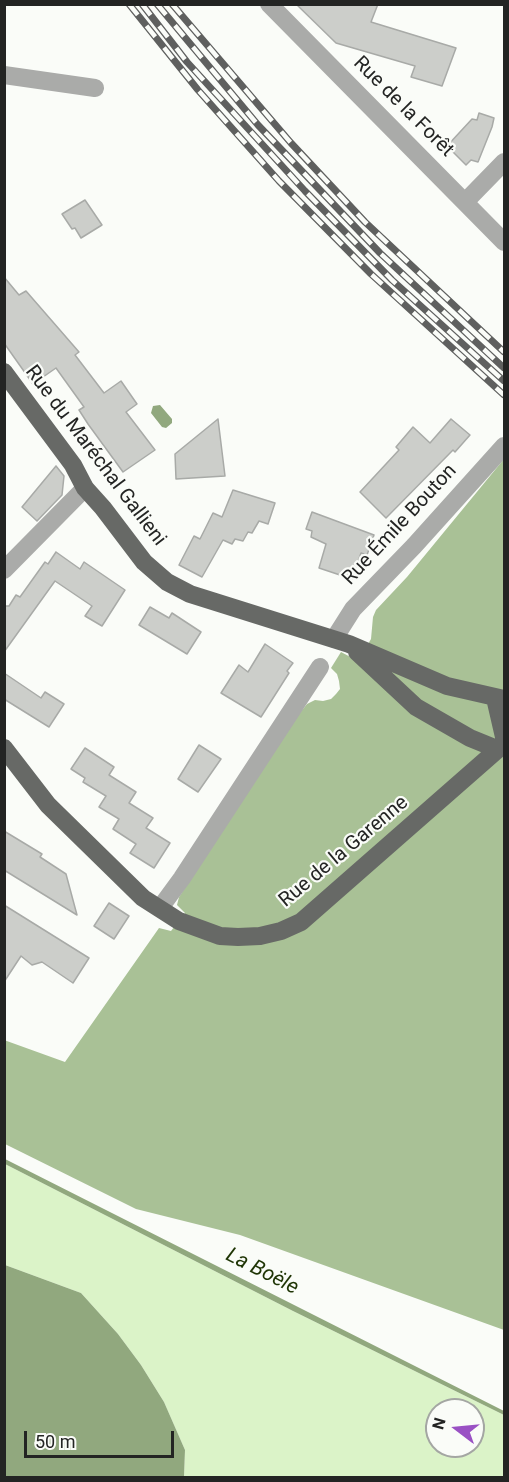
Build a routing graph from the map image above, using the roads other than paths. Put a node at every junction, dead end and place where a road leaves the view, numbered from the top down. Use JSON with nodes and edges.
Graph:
{"nodes":[{"id":1,"x":269,"y":4,"type":"edge"},
{"id":2,"x":4,"y":75,"type":"edge"},
{"id":3,"x":95,"y":88,"type":"dead end"},
{"id":4,"x":504,"y":162,"type":"edge"},
{"id":5,"x":465,"y":202,"type":"junction"},
{"id":6,"x":504,"y":242,"type":"edge"},
{"id":7,"x":4,"y":372,"type":"edge"},
{"id":8,"x":504,"y":446,"type":"edge"},
{"id":9,"x":85,"y":488,"type":"junction"},
{"id":10,"x":4,"y":570,"type":"edge"},
{"id":11,"x":341,"y":642,"type":"junction"},
{"id":12,"x":320,"y":667,"type":"dead end"},
{"id":13,"x":500,"y":699,"type":"edge"},
{"id":14,"x":502,"y":743,"type":"edge"},
{"id":15,"x":4,"y":748,"type":"edge"},
{"id":16,"x":160,"y":908,"type":"junction"}],
"edges":[{"from":1,"to":5,"type":"street","name":"Rue de la Forêt"},
{"from":2,"to":3,"type":"street"},
{"from":4,"to":5,"type":"street"},
{"from":5,"to":6,"type":"street","name":"Rue de la Forêt"},
{"from":7,"to":9,"type":"main road","name":"Rue du Maréchal Gallieni"},
{"from":8,"to":11,"type":"street","name":"Rue Émile Bouton"},
{"from":9,"to":10,"type":"street"},
{"from":9,"to":11,"type":"main road","name":"Rue du Maréchal Gallieni"},
{"from":11,"to":13,"type":"main road","name":"Rue du Maréchal Gallieni"},
{"from":11,"to":14,"type":"main road","name":"Rue du Maréchal Gallieni"},
{"from":12,"to":16,"type":"street"},
{"from":13,"to":14,"type":"main road","name":"Rue du Maréchal Gallieni"},
{"from":14,"to":16,"type":"main road","name":"Rue de la Garenne"},
{"from":15,"to":16,"type":"main road","name":"Rue de la Garenne"}]}
